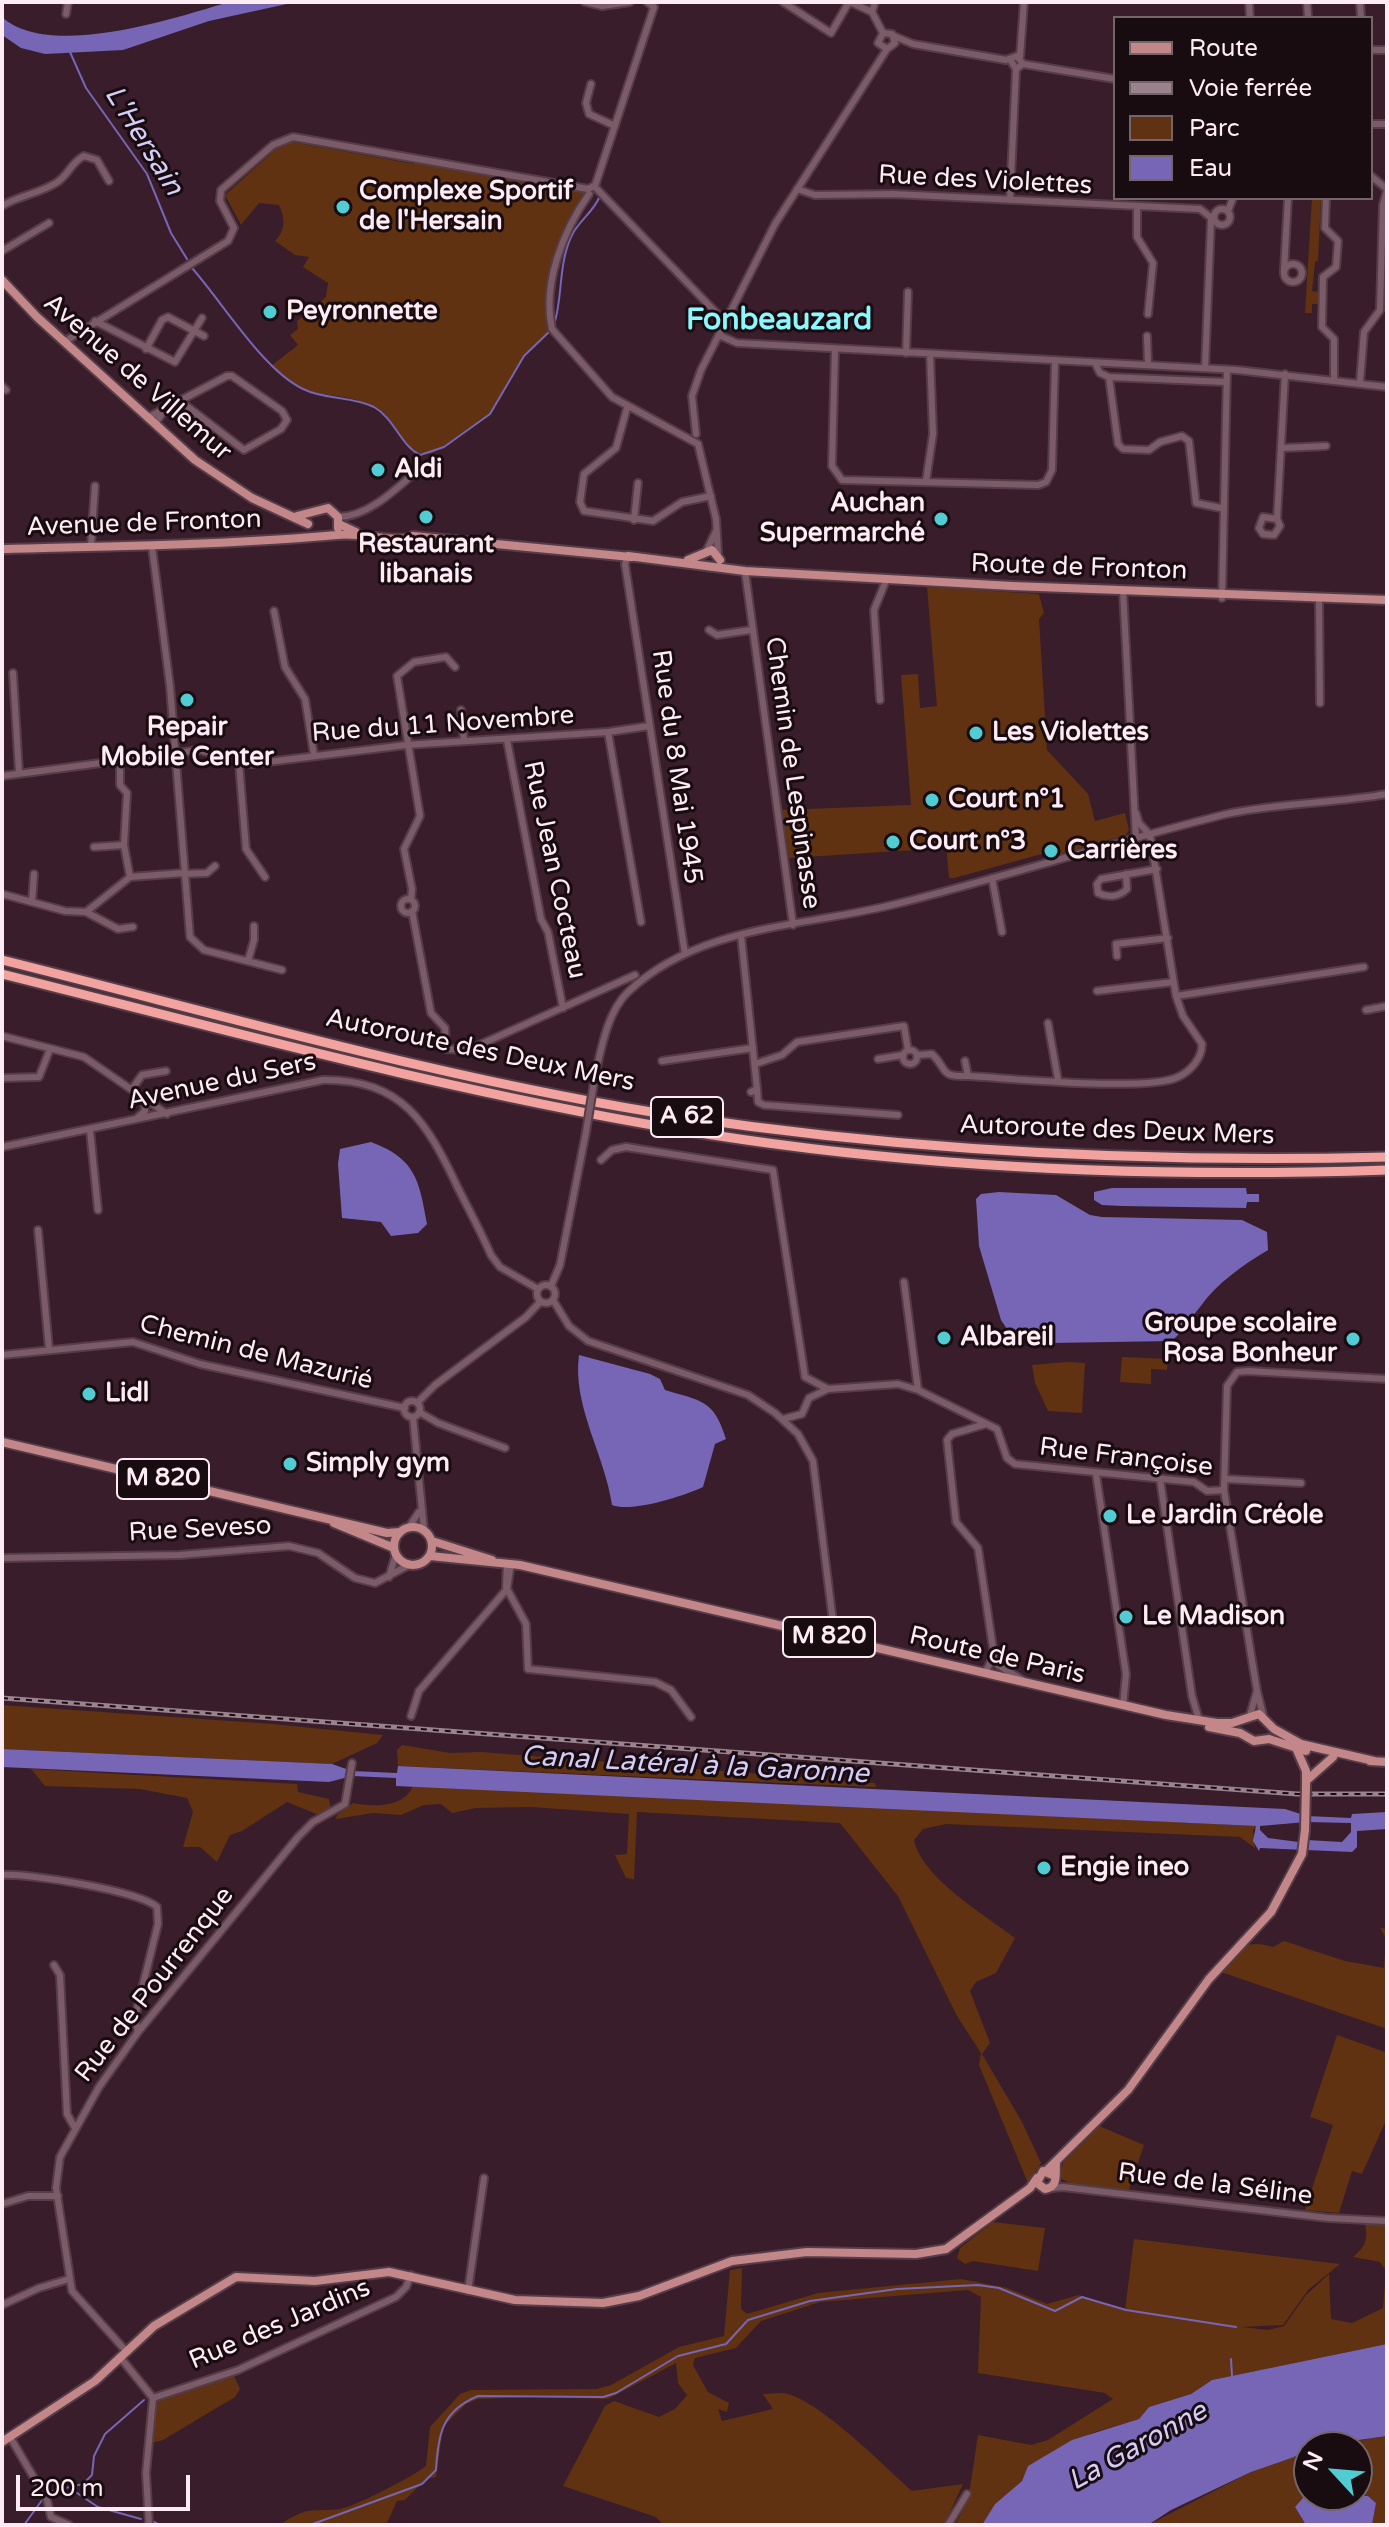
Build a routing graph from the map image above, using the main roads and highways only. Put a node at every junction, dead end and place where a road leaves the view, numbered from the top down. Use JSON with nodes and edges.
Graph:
{"nodes":[{"id":1,"x":2,"y":280,"type":"edge"},
{"id":2,"x":312,"y":513,"type":"junction"},
{"id":3,"x":296,"y":516,"type":"junction"},
{"id":4,"x":338,"y":521,"type":"junction"},
{"id":5,"x":309,"y":526,"type":"junction"},
{"id":6,"x":332,"y":535,"type":"junction"},
{"id":7,"x":316,"y":536,"type":"junction"},
{"id":8,"x":417,"y":537,"type":"junction"},
{"id":9,"x":286,"y":540,"type":"junction"},
{"id":10,"x":2,"y":549,"type":"edge"},
{"id":11,"x":705,"y":553,"type":"junction"},
{"id":12,"x":628,"y":556,"type":"junction"},
{"id":13,"x":718,"y":560,"type":"junction"},
{"id":14,"x":704,"y":564,"type":"junction"},
{"id":15,"x":770,"y":571,"type":"junction"},
{"id":16,"x":1387,"y":600,"type":"edge"},
{"id":17,"x":2,"y":960,"type":"edge"},
{"id":18,"x":2,"y":974,"type":"edge"},
{"id":19,"x":1387,"y":1157,"type":"edge"},
{"id":20,"x":1387,"y":1170,"type":"edge"},
{"id":21,"x":2,"y":1442,"type":"edge"},
{"id":22,"x":323,"y":1518,"type":"junction"},
{"id":23,"x":400,"y":1532,"type":"junction"},
{"id":24,"x":432,"y":1541,"type":"junction"},
{"id":25,"x":395,"y":1551,"type":"junction"},
{"id":26,"x":430,"y":1556,"type":"junction"},
{"id":27,"x":502,"y":1561,"type":"junction"},
{"id":28,"x":1166,"y":1715,"type":"junction"},
{"id":29,"x":1247,"y":1717,"type":"junction"},
{"id":30,"x":1269,"y":1724,"type":"junction"},
{"id":31,"x":1245,"y":1735,"type":"junction"},
{"id":32,"x":1264,"y":1738,"type":"junction"},
{"id":33,"x":1295,"y":1747,"type":"junction"},
{"id":34,"x":1333,"y":1757,"type":"junction"},
{"id":35,"x":1374,"y":1761,"type":"junction"},
{"id":36,"x":1387,"y":1762,"type":"edge"},
{"id":37,"x":1307,"y":1783,"type":"junction"},
{"id":38,"x":1056,"y":2163,"type":"junction"},
{"id":39,"x":1046,"y":2171,"type":"junction"},
{"id":40,"x":1055,"y":2177,"type":"junction"},
{"id":41,"x":1037,"y":2178,"type":"junction"},
{"id":42,"x":1030,"y":2188,"type":"junction"},
{"id":43,"x":1047,"y":2189,"type":"junction"},
{"id":44,"x":6,"y":2440,"type":"edge"}],
"edges":[{"from":1,"to":3,"type":"main road","name":"Avenue de Villemur"},
{"from":2,"to":3,"type":"main road"},
{"from":2,"to":4,"type":"main road","name":"Avenue de Fronton"},
{"from":2,"to":5,"type":"main road"},
{"from":3,"to":5,"type":"main road","name":"Avenue de Villemur"},
{"from":4,"to":6,"type":"main road"},
{"from":4,"to":8,"type":"main road","name":"Avenue de Fronton"},
{"from":5,"to":7,"type":"main road"},
{"from":5,"to":9,"type":"main road","name":"Avenue de Fronton"},
{"from":6,"to":7,"type":"main road","name":"Avenue de Fronton"},
{"from":6,"to":8,"type":"main road","name":"Avenue de Fronton"},
{"from":7,"to":9,"type":"main road","name":"Avenue de Fronton"},
{"from":8,"to":12,"type":"main road","name":"Avenue de Fronton"},
{"from":9,"to":10,"type":"main road","name":"Avenue de Fronton"},
{"from":11,"to":12,"type":"main road","name":"Avenue de Fronton"},
{"from":11,"to":13,"type":"main road","name":"Avenue de Fronton"},
{"from":11,"to":14,"type":"main road"},
{"from":12,"to":14,"type":"main road","name":"Avenue de Fronton"},
{"from":13,"to":14,"type":"main road","name":"Avenue de Fronton"},
{"from":13,"to":15,"type":"main road"},
{"from":13,"to":15,"type":"main road"},
{"from":15,"to":16,"type":"main road","name":"Route de Fronton"},
{"from":17,"to":19,"type":"highway","name":"Autoroute des Deux Mers","number":"A 62"},
{"from":18,"to":20,"type":"highway","name":"Autoroute des Deux Mers","number":"A 62"},
{"from":21,"to":22,"type":"main road","number":"M 820"},
{"from":22,"to":23,"type":"main road","number":"M 820"},
{"from":22,"to":25,"type":"main road","number":"M 820"},
{"from":23,"to":24,"type":"main road"},
{"from":23,"to":25,"type":"main road"},
{"from":24,"to":26,"type":"main road"},
{"from":24,"to":27,"type":"main road","name":"Route de Paris","number":"M 820"},
{"from":25,"to":26,"type":"main road"},
{"from":26,"to":27,"type":"main road","name":"Route de Paris","number":"M 820"},
{"from":27,"to":28,"type":"main road","name":"Route de Paris","number":"M 820"},
{"from":28,"to":29,"type":"main road","name":"Route de Paris","number":"M 820"},
{"from":28,"to":31,"type":"main road","name":"Route de Paris","number":"M 820"},
{"from":29,"to":30,"type":"main road","name":"Route de Paris","number":"M 820"},
{"from":29,"to":31,"type":"main road"},
{"from":30,"to":32,"type":"main road"},
{"from":30,"to":35,"type":"main road","name":"Route de Paris","number":"M 820"},
{"from":31,"to":32,"type":"main road","name":"Route de Paris","number":"M 820"},
{"from":32,"to":33,"type":"main road","name":"Route de Paris","number":"M 820"},
{"from":33,"to":34,"type":"main road","name":"Route de Paris","number":"M 820"},
{"from":33,"to":37,"type":"main road"},
{"from":34,"to":35,"type":"main road","name":"Route de Paris","number":"M 820"},
{"from":34,"to":37,"type":"main road"},
{"from":35,"to":36,"type":"main road","name":"Route de Paris","number":"M 820"},
{"from":37,"to":38,"type":"main road","bridge":true},
{"from":38,"to":39,"type":"main road"},
{"from":38,"to":40,"type":"main road"},
{"from":39,"to":40,"type":"main road"},
{"from":39,"to":41,"type":"main road"},
{"from":40,"to":43,"type":"main road"},
{"from":41,"to":42,"type":"main road"},
{"from":41,"to":43,"type":"main road"},
{"from":42,"to":43,"type":"main road"},
{"from":42,"to":44,"type":"main road"}]}
